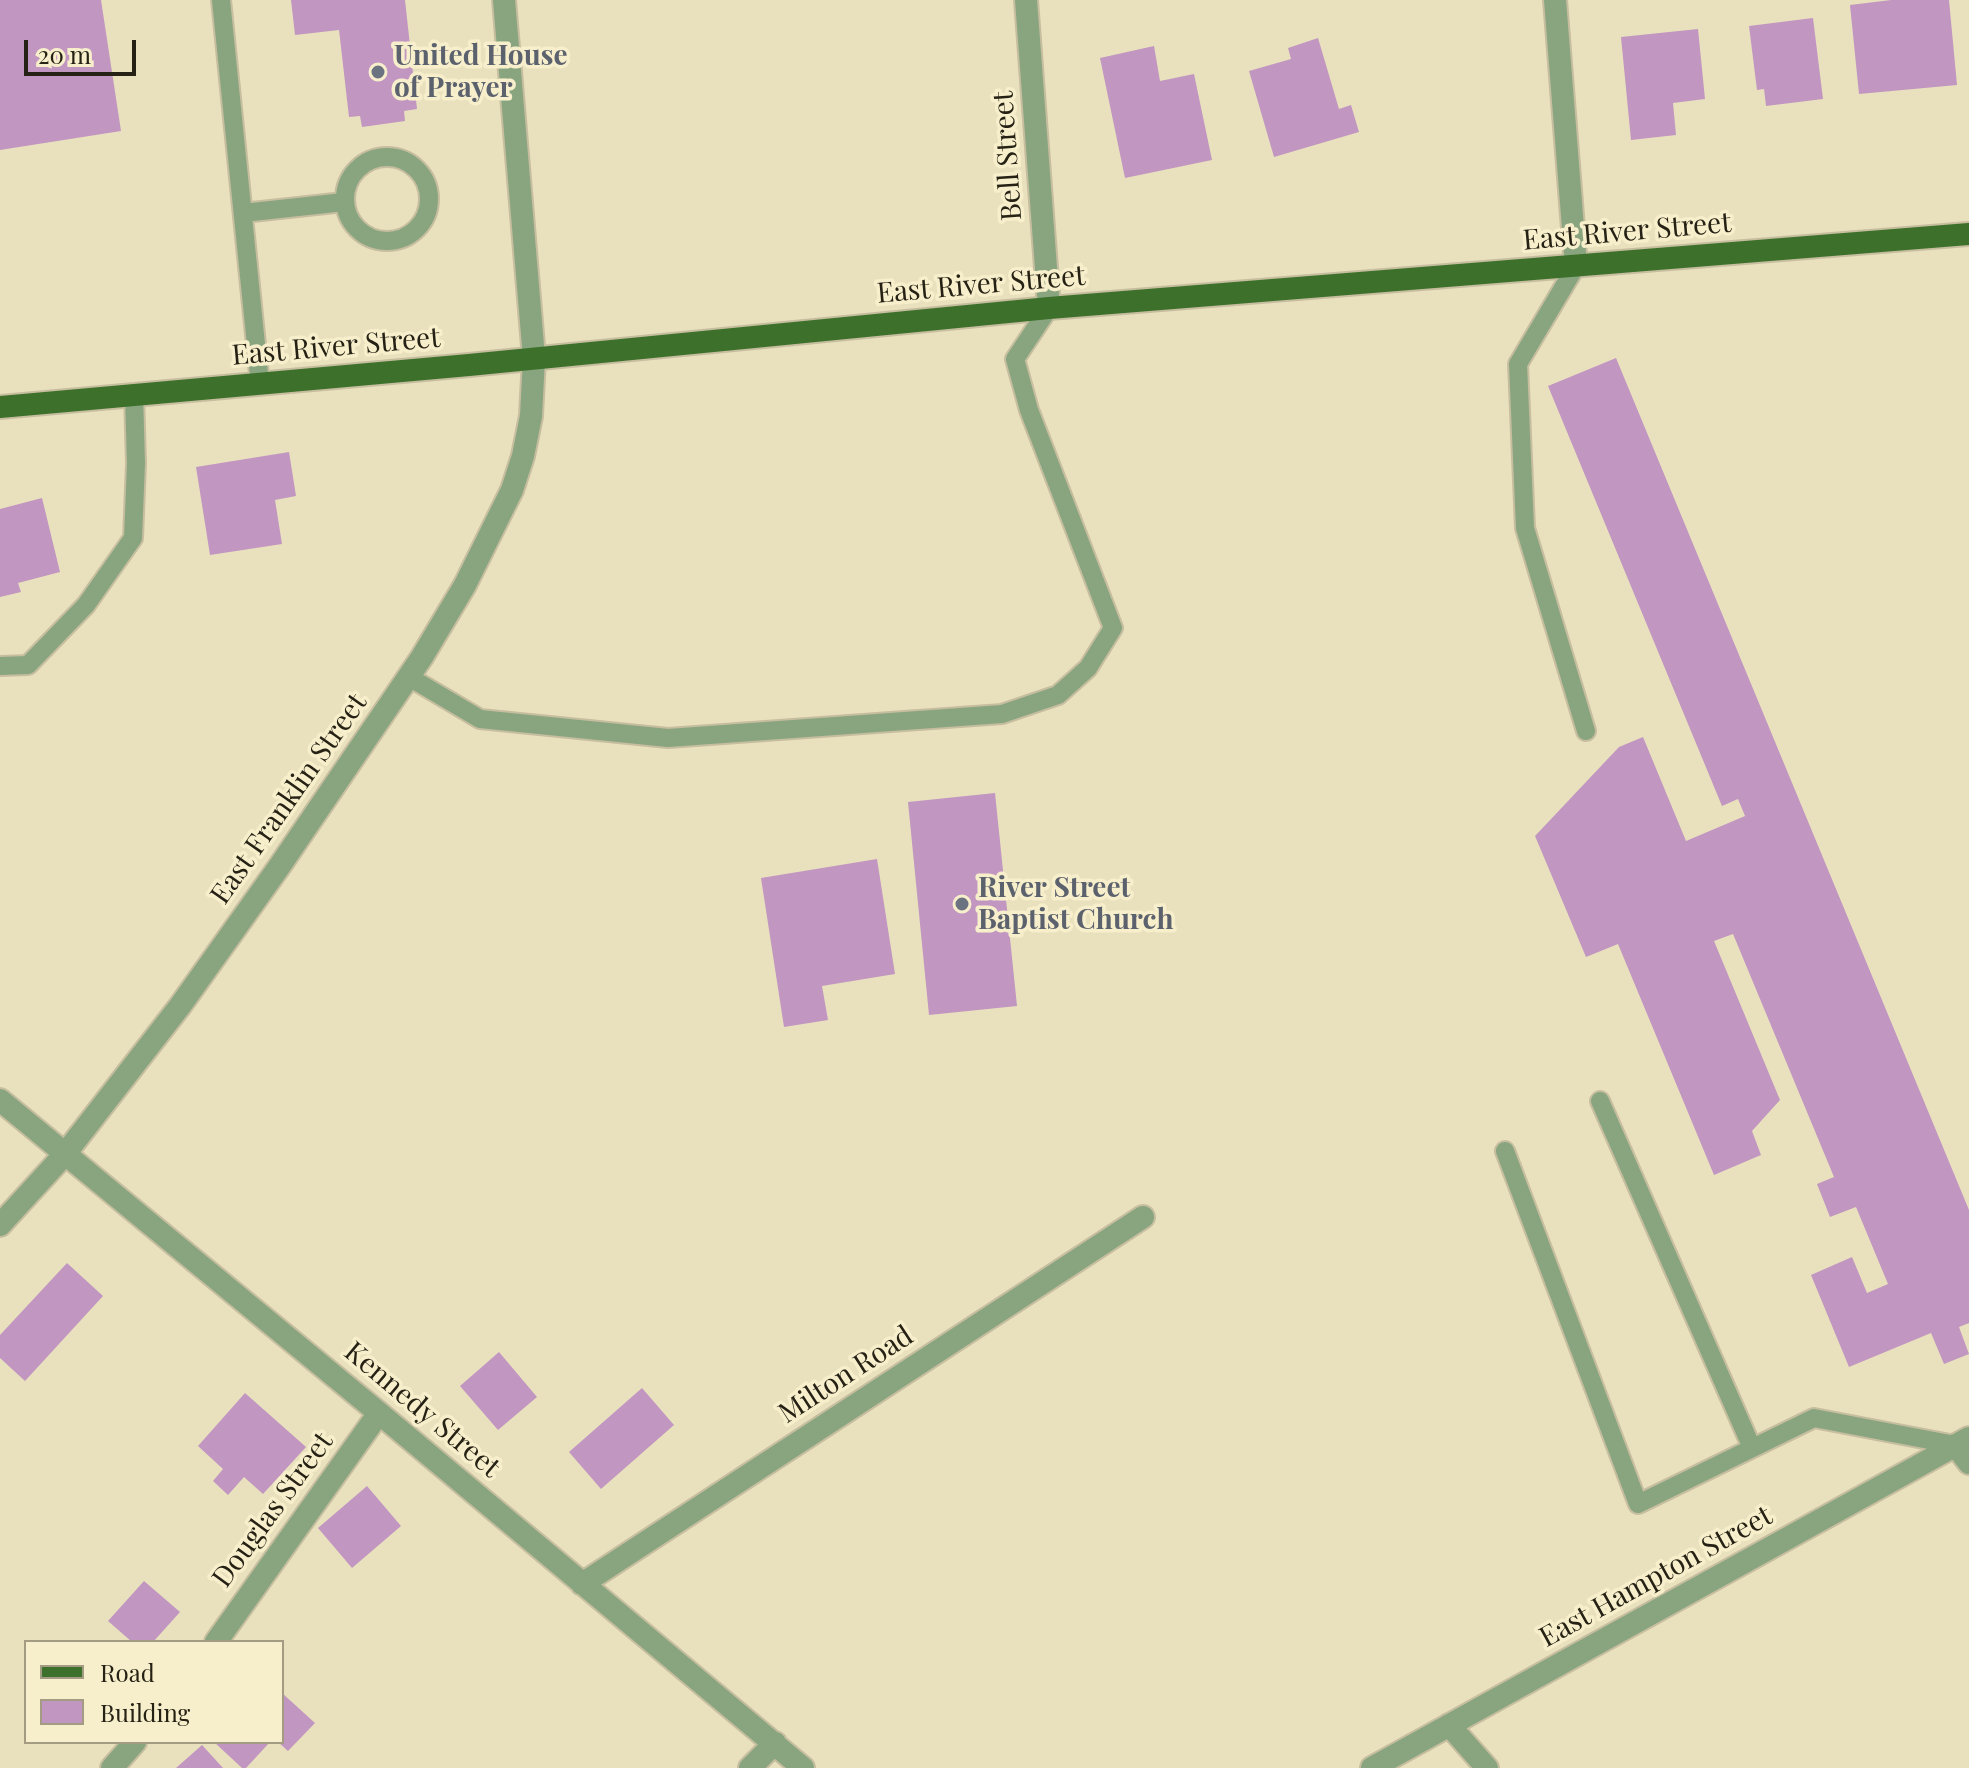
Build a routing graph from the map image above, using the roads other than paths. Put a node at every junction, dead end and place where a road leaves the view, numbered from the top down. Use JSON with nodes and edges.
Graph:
{"nodes":[{"id":1,"x":221,"y":0,"type":"edge"},
{"id":2,"x":504,"y":0,"type":"edge"},
{"id":3,"x":1026,"y":0,"type":"edge"},
{"id":4,"x":1555,"y":0,"type":"edge"},
{"id":5,"x":344,"y":202,"type":"junction"},
{"id":6,"x":243,"y":213,"type":"junction"},
{"id":7,"x":1969,"y":234,"type":"edge"},
{"id":8,"x":1576,"y":266,"type":"junction"},
{"id":9,"x":1049,"y":308,"type":"junction"},
{"id":10,"x":534,"y":358,"type":"junction"},
{"id":11,"x":260,"y":384,"type":"junction"},
{"id":12,"x":134,"y":395,"type":"junction"},
{"id":13,"x":0,"y":407,"type":"edge"},
{"id":14,"x":0,"y":666,"type":"edge"},
{"id":15,"x":409,"y":677,"type":"junction"},
{"id":16,"x":1586,"y":731,"type":"dead end"},
{"id":17,"x":0,"y":1100,"type":"edge"},
{"id":18,"x":1600,"y":1101,"type":"dead end"},
{"id":19,"x":1505,"y":1151,"type":"dead end"},
{"id":20,"x":65,"y":1154,"type":"junction"},
{"id":21,"x":1143,"y":1217,"type":"dead end"},
{"id":22,"x":0,"y":1225,"type":"edge"},
{"id":23,"x":379,"y":1413,"type":"junction"},
{"id":24,"x":1752,"y":1448,"type":"junction"},
{"id":25,"x":1964,"y":1449,"type":"edge"},
{"id":26,"x":582,"y":1584,"type":"junction"},
{"id":27,"x":217,"y":1640,"type":"edge"},
{"id":28,"x":1449,"y":1725,"type":"junction"},
{"id":29,"x":775,"y":1743,"type":"junction"},
{"id":30,"x":133,"y":1744,"type":"edge"},
{"id":31,"x":112,"y":1768,"type":"edge"},
{"id":32,"x":750,"y":1768,"type":"edge"},
{"id":33,"x":803,"y":1768,"type":"edge"},
{"id":34,"x":1372,"y":1768,"type":"edge"},
{"id":35,"x":1487,"y":1768,"type":"edge"}],
"edges":[{"from":1,"to":6,"type":"lane"},
{"from":2,"to":10,"type":"street","name":"East Franklin Street"},
{"from":3,"to":9,"type":"street","name":"Bell Street"},
{"from":4,"to":8,"type":"street"},
{"from":5,"to":5,"type":"lane"},
{"from":5,"to":6,"type":"lane"},
{"from":6,"to":11,"type":"lane"},
{"from":7,"to":8,"type":"main road","name":"East River Street"},
{"from":8,"to":9,"type":"main road","name":"East River Street"},
{"from":8,"to":16,"type":"lane"},
{"from":9,"to":10,"type":"main road","name":"East River Street"},
{"from":9,"to":15,"type":"lane"},
{"from":10,"to":11,"type":"main road","name":"East River Street"},
{"from":10,"to":15,"type":"street","name":"East Franklin Street"},
{"from":11,"to":12,"type":"main road","name":"East River Street"},
{"from":12,"to":13,"type":"main road","name":"East River Street"},
{"from":12,"to":14,"type":"lane"},
{"from":15,"to":20,"type":"street","name":"East Franklin Street"},
{"from":17,"to":20,"type":"street","name":"Kennedy Street"},
{"from":18,"to":24,"type":"lane"},
{"from":19,"to":24,"type":"lane"},
{"from":20,"to":22,"type":"street","name":"East Franklin Street"},
{"from":20,"to":23,"type":"street","name":"Kennedy Street"},
{"from":21,"to":26,"type":"street","name":"Milton Road"},
{"from":23,"to":26,"type":"street","name":"Kennedy Street"},
{"from":23,"to":27,"type":"street","name":"Douglas Street"},
{"from":24,"to":25,"type":"lane"},
{"from":25,"to":28,"type":"street","name":"East Hampton Street"},
{"from":26,"to":29,"type":"street","name":"Kennedy Street"},
{"from":28,"to":34,"type":"street","name":"East Hampton Street"},
{"from":28,"to":35,"type":"street"},
{"from":29,"to":32,"type":"street"},
{"from":29,"to":33,"type":"street","name":"Kennedy Street"},
{"from":30,"to":31,"type":"street"}]}
